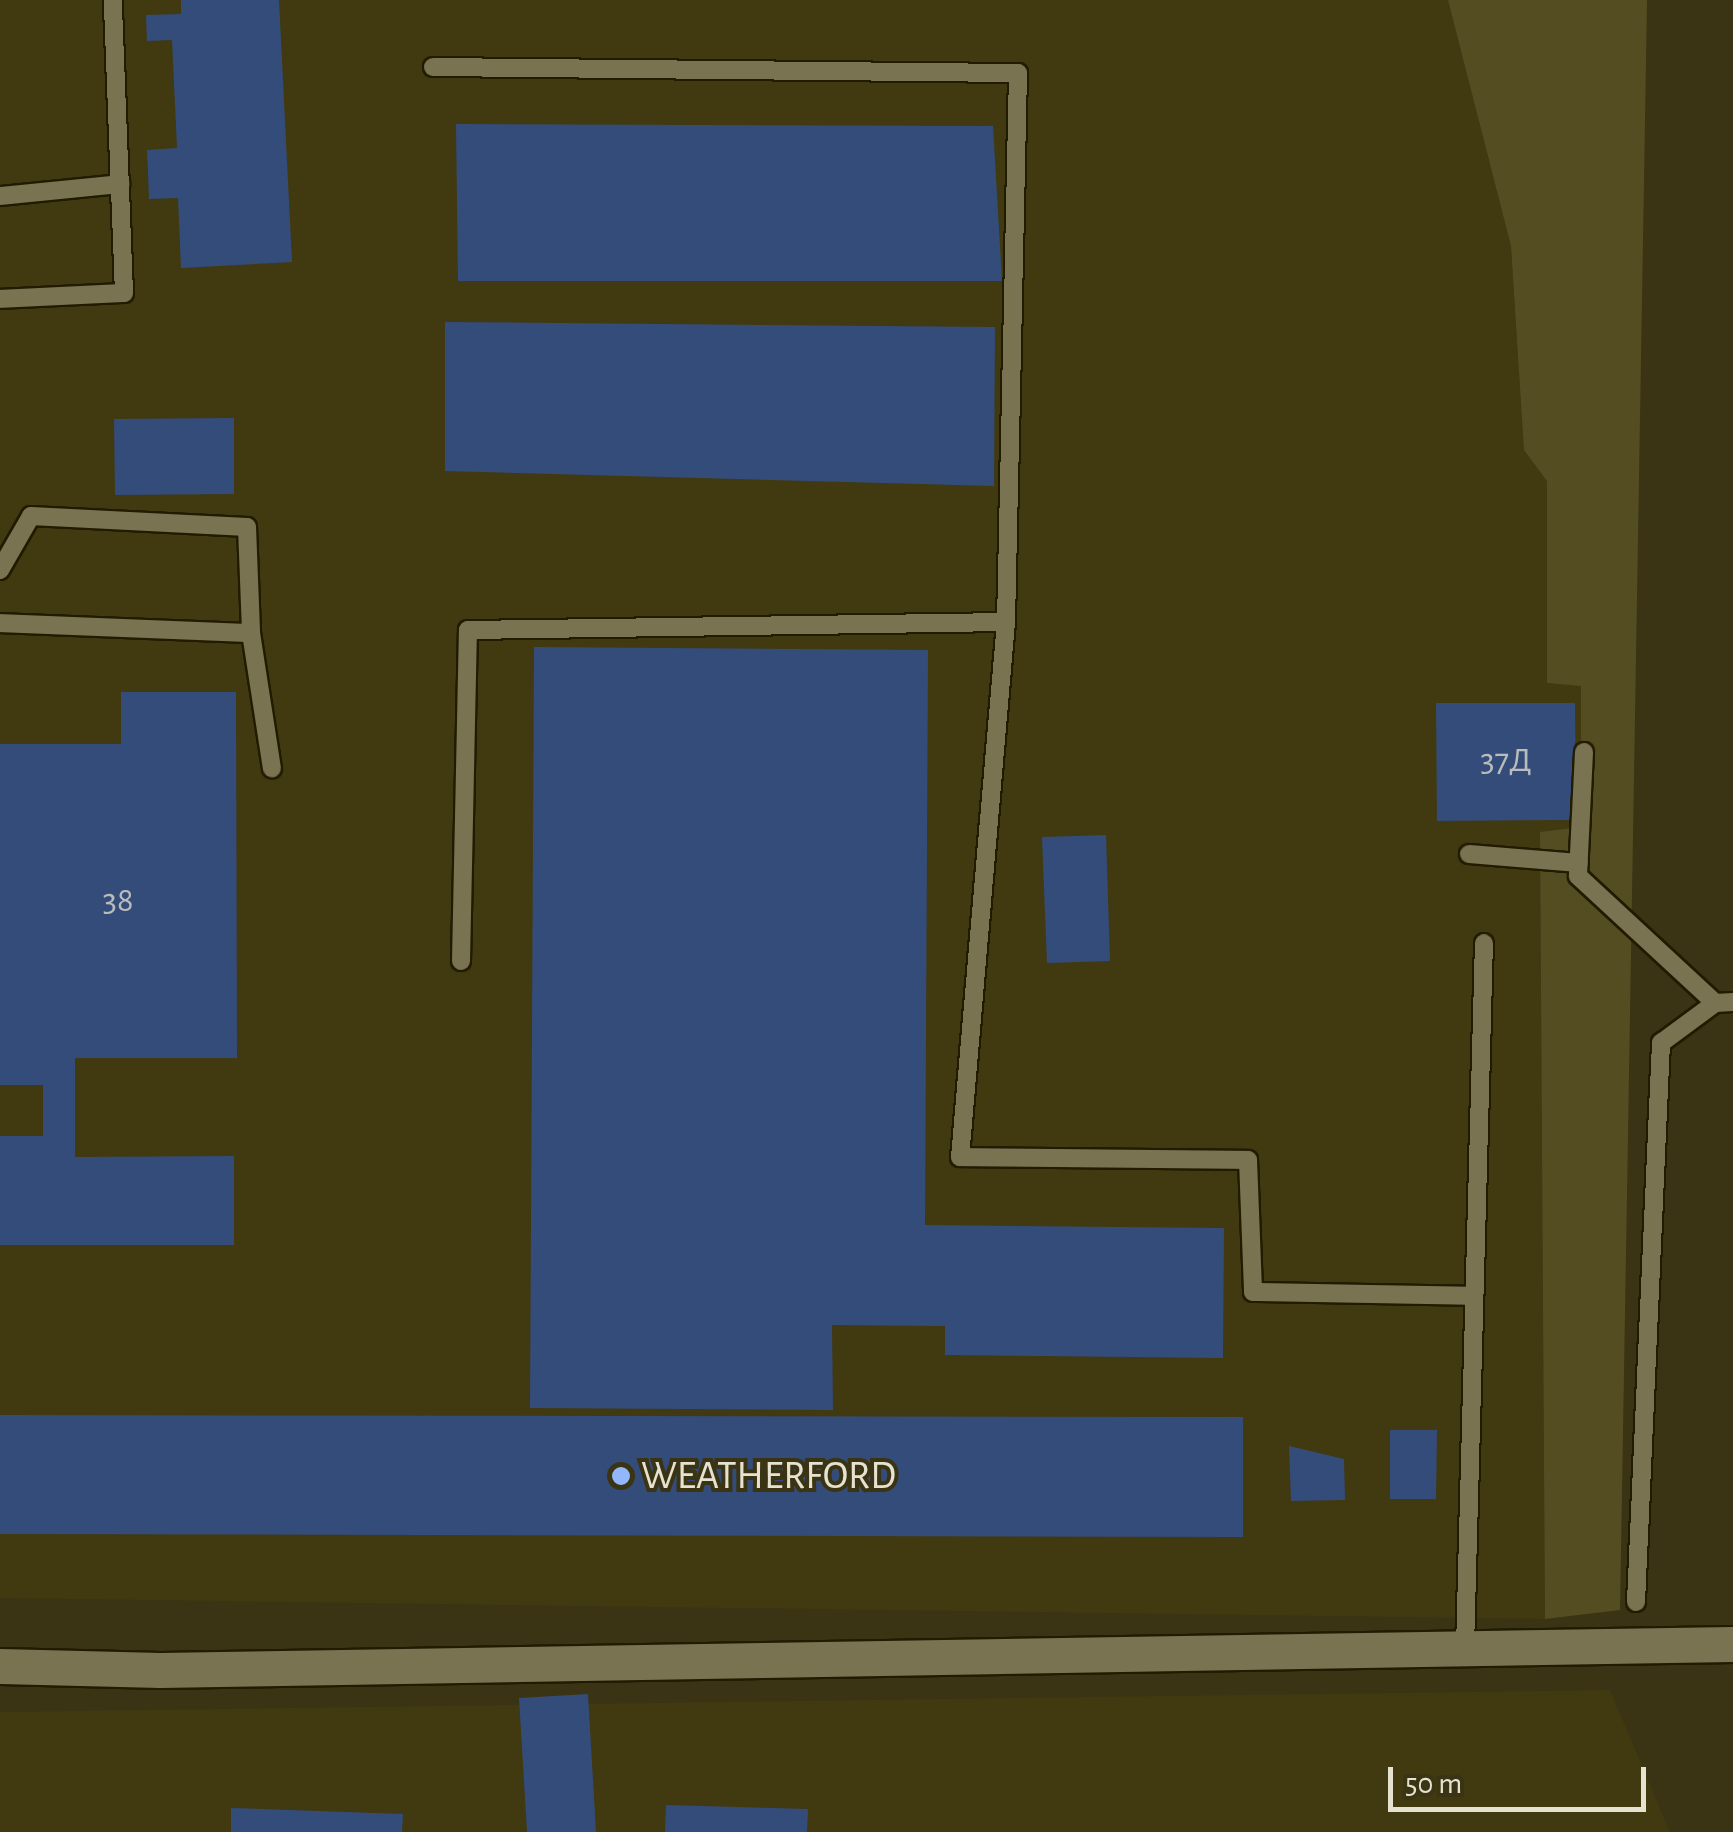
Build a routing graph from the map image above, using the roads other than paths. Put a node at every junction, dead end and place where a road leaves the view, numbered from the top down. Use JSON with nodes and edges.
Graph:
{"nodes":[{"id":1,"x":113,"y":0,"type":"edge"},
{"id":2,"x":433,"y":66,"type":"dead end"},
{"id":3,"x":120,"y":184,"type":"junction"},
{"id":4,"x":0,"y":196,"type":"edge"},
{"id":5,"x":0,"y":299,"type":"edge"},
{"id":6,"x":0,"y":570,"type":"edge"},
{"id":7,"x":1006,"y":622,"type":"junction"},
{"id":8,"x":0,"y":623,"type":"edge"},
{"id":9,"x":250,"y":634,"type":"junction"},
{"id":10,"x":1584,"y":752,"type":"dead end"},
{"id":11,"x":272,"y":768,"type":"dead end"},
{"id":12,"x":1470,"y":854,"type":"dead end"},
{"id":13,"x":1579,"y":863,"type":"junction"},
{"id":14,"x":1484,"y":943,"type":"dead end"},
{"id":15,"x":462,"y":961,"type":"dead end"},
{"id":16,"x":1724,"y":1003,"type":"edge"},
{"id":17,"x":1474,"y":1296,"type":"junction"},
{"id":18,"x":1636,"y":1602,"type":"dead end"},
{"id":19,"x":1733,"y":1644,"type":"edge"},
{"id":20,"x":1465,"y":1648,"type":"junction"},
{"id":21,"x":0,"y":1666,"type":"edge"}],
"edges":[{"from":1,"to":3,"type":"lane"},
{"from":2,"to":7,"type":"lane"},
{"from":3,"to":4,"type":"lane"},
{"from":3,"to":5,"type":"lane"},
{"from":6,"to":9,"type":"lane"},
{"from":7,"to":15,"type":"lane"},
{"from":7,"to":17,"type":"lane"},
{"from":8,"to":9,"type":"lane"},
{"from":9,"to":11,"type":"lane"},
{"from":10,"to":13,"type":"lane"},
{"from":12,"to":13,"type":"lane"},
{"from":13,"to":16,"type":"lane"},
{"from":14,"to":17,"type":"lane"},
{"from":16,"to":18,"type":"lane"},
{"from":17,"to":20,"type":"lane"},
{"from":19,"to":20,"type":"street"},
{"from":20,"to":21,"type":"street"}]}
